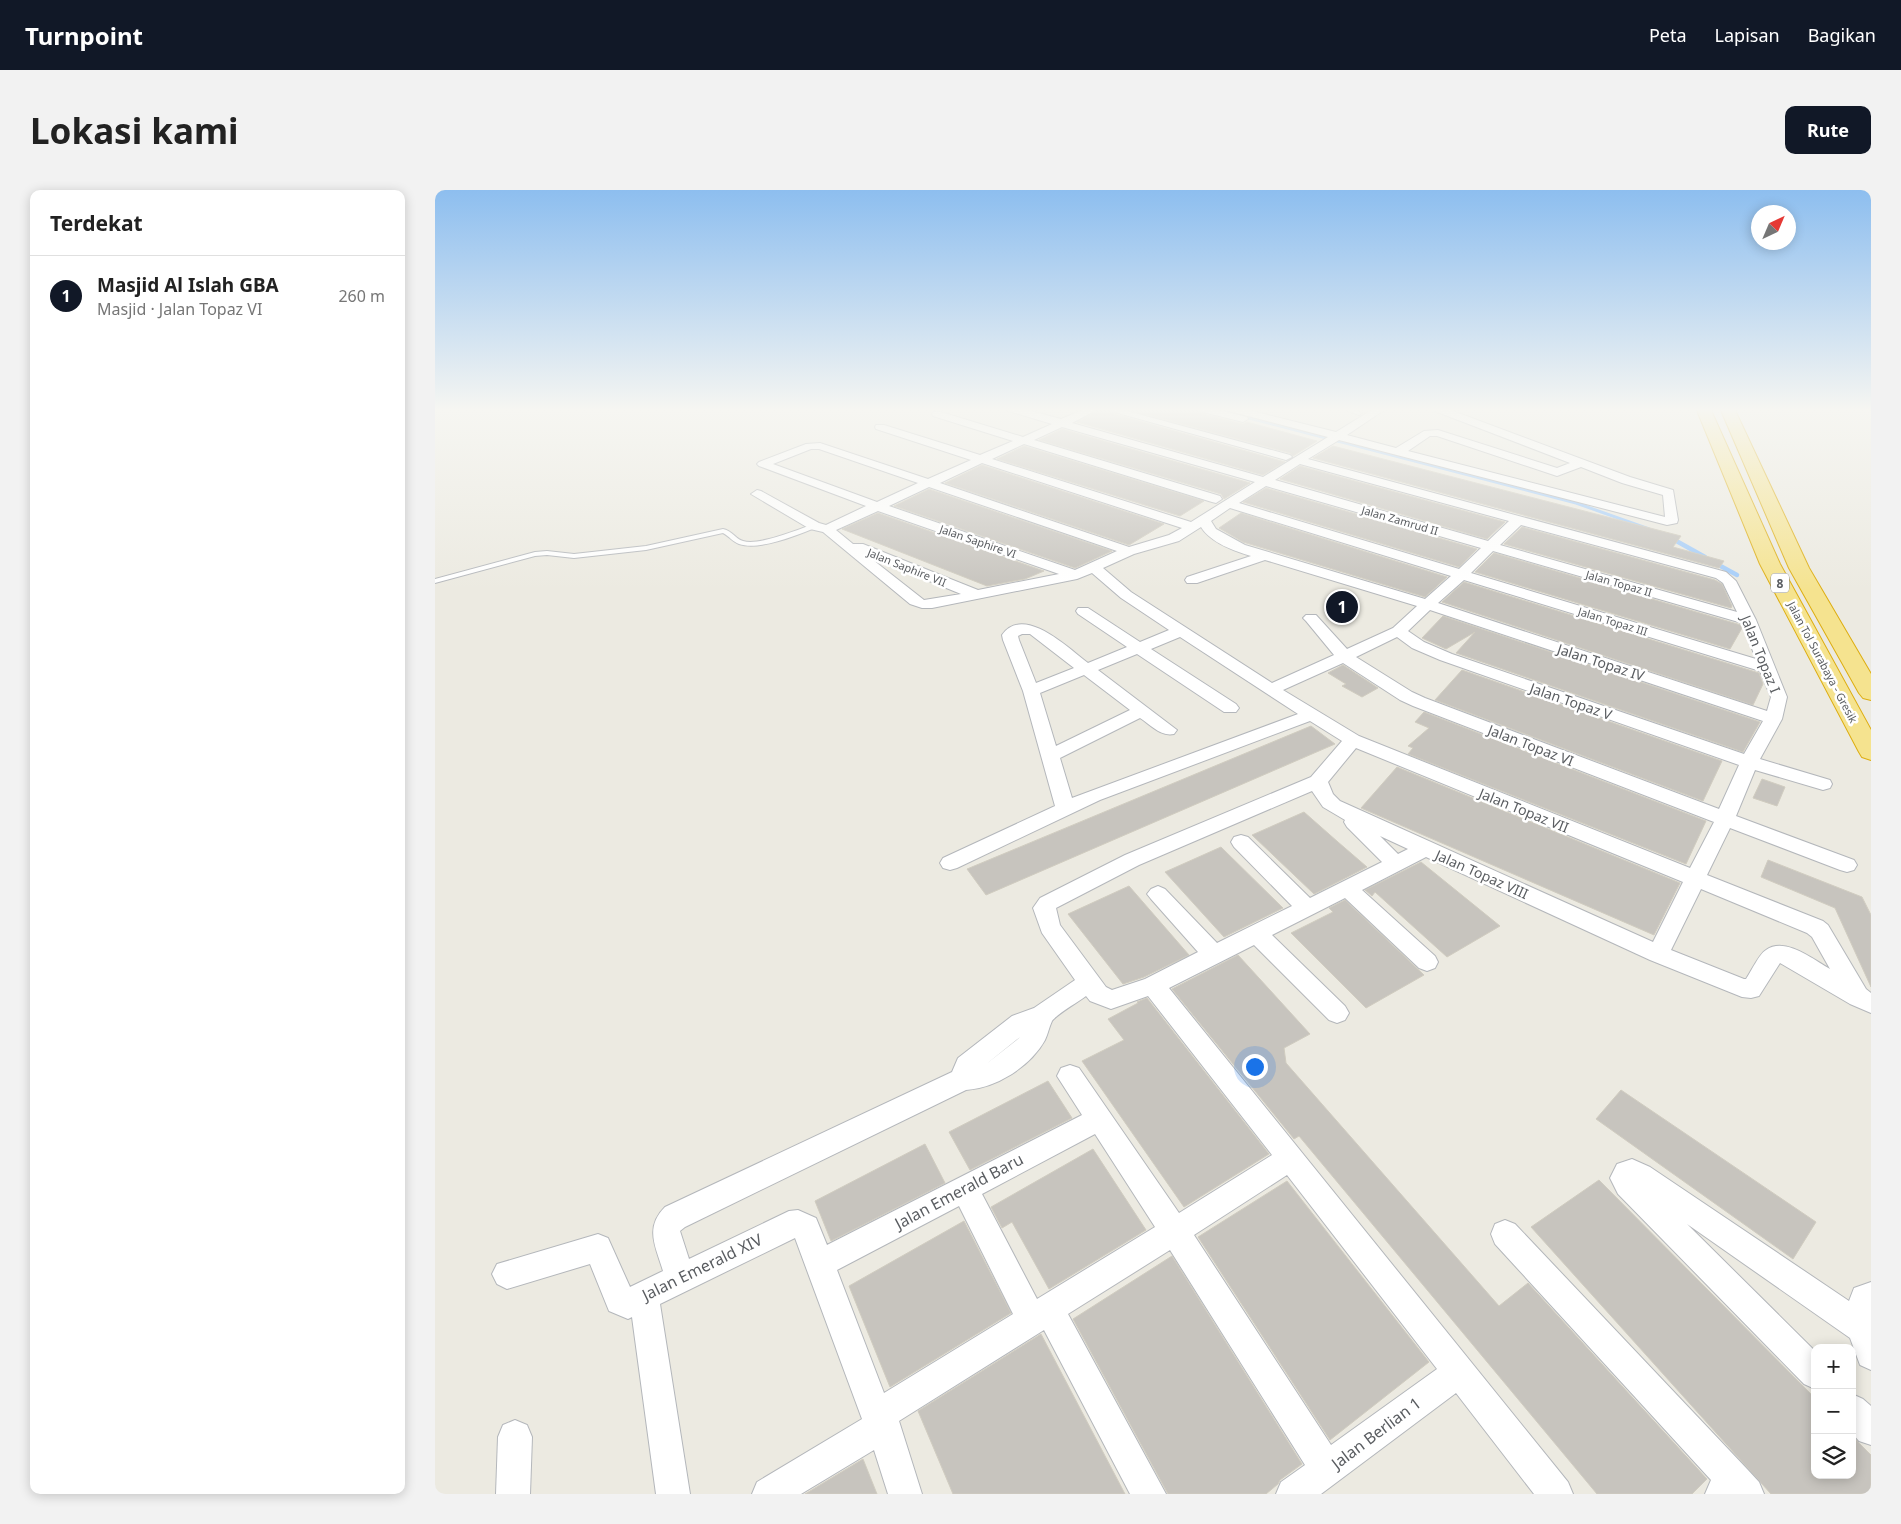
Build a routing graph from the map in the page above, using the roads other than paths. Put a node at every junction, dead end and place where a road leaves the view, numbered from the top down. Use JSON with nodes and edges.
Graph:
{"nodes":[{"id":1,"x":775,"y":469,"type":"edge"},
{"id":2,"x":890,"y":469,"type":"edge"},
{"id":3,"x":960,"y":469,"type":"edge"},
{"id":4,"x":1007,"y":469,"type":"edge"},
{"id":5,"x":1117,"y":469,"type":"edge"},
{"id":6,"x":1219,"y":469,"type":"edge"},
{"id":7,"x":1270,"y":469,"type":"edge"},
{"id":8,"x":1279,"y":469,"type":"edge"},
{"id":9,"x":1332,"y":469,"type":"edge"},
{"id":10,"x":1449,"y":469,"type":"edge"},
{"id":11,"x":1458,"y":469,"type":"edge"},
{"id":12,"x":1547,"y":469,"type":"edge"},
{"id":13,"x":1565,"y":469,"type":"edge"},
{"id":14,"x":1596,"y":469,"type":"edge"},
{"id":15,"x":1729,"y":469,"type":"edge"},
{"id":16,"x":1754,"y":469,"type":"edge"},
{"id":17,"x":1251,"y":478,"type":"junction"},
{"id":18,"x":1626,"y":480,"type":"junction"},
{"id":19,"x":1265,"y":481,"type":"junction"},
{"id":20,"x":931,"y":482,"type":"junction"},
{"id":21,"x":757,"y":494,"type":"dead end"},
{"id":22,"x":1582,"y":498,"type":"junction"},
{"id":23,"x":1216,"y":499,"type":"junction"},
{"id":24,"x":1229,"y":504,"type":"junction"},
{"id":25,"x":879,"y":506,"type":"junction"},
{"id":26,"x":1597,"y":511,"type":"dead end"},
{"id":27,"x":1518,"y":520,"type":"junction"},
{"id":28,"x":1178,"y":522,"type":"junction"},
{"id":29,"x":1198,"y":523,"type":"junction"},
{"id":30,"x":827,"y":531,"type":"junction"},
{"id":31,"x":1161,"y":542,"type":"junction"},
{"id":32,"x":1491,"y":547,"type":"junction"},
{"id":33,"x":1129,"y":551,"type":"junction"},
{"id":34,"x":1267,"y":555,"type":"junction"},
{"id":35,"x":1094,"y":568,"type":"junction"},
{"id":36,"x":1077,"y":575,"type":"junction"},
{"id":37,"x":1461,"y":575,"type":"junction"},
{"id":38,"x":1192,"y":580,"type":"dead end"},
{"id":39,"x":435,"y":581,"type":"edge"},
{"id":40,"x":977,"y":595,"type":"junction"},
{"id":41,"x":1428,"y":605,"type":"junction"},
{"id":42,"x":1083,"y":611,"type":"dead end"},
{"id":43,"x":1311,"y":618,"type":"dead end"},
{"id":44,"x":1748,"y":620,"type":"junction"},
{"id":45,"x":1181,"y":631,"type":"junction"},
{"id":46,"x":1398,"y":631,"type":"junction"},
{"id":47,"x":1138,"y":648,"type":"junction"},
{"id":48,"x":1345,"y":656,"type":"junction"},
{"id":49,"x":1765,"y":667,"type":"junction"},
{"id":50,"x":1088,"y":669,"type":"junction"},
{"id":51,"x":1271,"y":690,"type":"junction"},
{"id":52,"x":1031,"y":691,"type":"junction"},
{"id":53,"x":1871,"y":694,"type":"edge"},
{"id":54,"x":1230,"y":708,"type":"dead end"},
{"id":55,"x":1142,"y":710,"type":"junction"},
{"id":56,"x":1312,"y":715,"type":"junction"},
{"id":57,"x":1773,"y":718,"type":"junction"},
{"id":58,"x":1168,"y":730,"type":"dead end"},
{"id":59,"x":1353,"y":740,"type":"junction"},
{"id":60,"x":1871,"y":752,"type":"edge"},
{"id":61,"x":1050,"y":756,"type":"junction"},
{"id":62,"x":1749,"y":762,"type":"junction"},
{"id":63,"x":1318,"y":781,"type":"junction"},
{"id":64,"x":1823,"y":784,"type":"dead end"},
{"id":65,"x":1065,"y":808,"type":"junction"},
{"id":66,"x":1344,"y":812,"type":"junction"},
{"id":67,"x":1725,"y":818,"type":"junction"},
{"id":68,"x":1241,"y":842,"type":"dead end"},
{"id":69,"x":1426,"y":849,"type":"junction"},
{"id":70,"x":950,"y":863,"type":"dead end"},
{"id":71,"x":1396,"y":864,"type":"junction"},
{"id":72,"x":1847,"y":865,"type":"dead end"},
{"id":73,"x":1695,"y":880,"type":"junction"},
{"id":74,"x":1347,"y":888,"type":"junction"},
{"id":75,"x":1158,"y":894,"type":"dead end"},
{"id":76,"x":1307,"y":908,"type":"junction"},
{"id":77,"x":1256,"y":933,"type":"junction"},
{"id":78,"x":1658,"y":954,"type":"junction"},
{"id":79,"x":1214,"y":955,"type":"junction"},
{"id":80,"x":1427,"y":962,"type":"dead end"},
{"id":81,"x":1089,"y":982,"type":"junction"},
{"id":82,"x":1153,"y":985,"type":"junction"},
{"id":83,"x":1865,"y":1000,"type":"edge"},
{"id":84,"x":1337,"y":1013,"type":"dead end"},
{"id":85,"x":1070,"y":1076,"type":"dead end"},
{"id":86,"x":1099,"y":1119,"type":"junction"},
{"id":87,"x":1290,"y":1159,"type":"junction"},
{"id":88,"x":965,"y":1188,"type":"junction"},
{"id":89,"x":1174,"y":1230,"type":"junction"},
{"id":90,"x":1505,"y":1234,"type":"dead end"},
{"id":91,"x":819,"y":1264,"type":"junction"},
{"id":92,"x":507,"y":1274,"type":"dead end"},
{"id":93,"x":680,"y":1278,"type":"junction"},
{"id":94,"x":645,"y":1296,"type":"junction"},
{"id":95,"x":1871,"y":1297,"type":"edge"},
{"id":96,"x":1040,"y":1314,"type":"junction"},
{"id":97,"x":1866,"y":1341,"type":"edge"},
{"id":98,"x":1811,"y":1368,"type":"edge"},
{"id":99,"x":1459,"y":1372,"type":"junction"},
{"id":100,"x":1856,"y":1414,"type":"edge"},
{"id":101,"x":880,"y":1420,"type":"junction"},
{"id":102,"x":1871,"y":1429,"type":"edge"},
{"id":103,"x":515,"y":1437,"type":"dead end"},
{"id":104,"x":1327,"y":1469,"type":"junction"},
{"id":105,"x":1735,"y":1490,"type":"edge"},
{"id":106,"x":513,"y":1494,"type":"edge"},
{"id":107,"x":673,"y":1494,"type":"edge"},
{"id":108,"x":769,"y":1494,"type":"edge"},
{"id":109,"x":905,"y":1494,"type":"edge"},
{"id":110,"x":1149,"y":1494,"type":"edge"},
{"id":111,"x":1293,"y":1494,"type":"edge"},
{"id":112,"x":1556,"y":1494,"type":"edge"}],
"edges":[{"from":1,"to":25,"type":"street","name":"Jalan Saphire VI"},
{"from":2,"to":20,"type":"street","name":"Jalan Saphire VI"},
{"from":3,"to":20,"type":"street"},
{"from":4,"to":28,"type":"street"},
{"from":5,"to":23,"type":"street"},
{"from":6,"to":17,"type":"street","name":"Jalan Zamrud II"},
{"from":7,"to":17,"type":"street"},
{"from":8,"to":19,"type":"street"},
{"from":9,"to":27,"type":"street","name":"Jalan Topaz I"},
{"from":10,"to":26,"type":"street"},
{"from":11,"to":22,"type":"street"},
{"from":12,"to":13,"type":"street"},
{"from":14,"to":18,"type":"street"},
{"from":15,"to":60,"type":"highway","name":"Jalan Tol Surabaya - Gresik","number":"8"},
{"from":16,"to":53,"type":"highway","name":"Jalan Tol Surabaya - Gresik","number":"8"},
{"from":17,"to":19,"type":"street","name":"Jalan Zamrud II"},
{"from":17,"to":23,"type":"street"},
{"from":18,"to":22,"type":"street"},
{"from":18,"to":22,"type":"street"},
{"from":19,"to":24,"type":"street"},
{"from":19,"to":32,"type":"street","name":"Jalan Zamrud II"},
{"from":20,"to":25,"type":"street"},
{"from":20,"to":33,"type":"street"},
{"from":21,"to":30,"type":"street"},
{"from":23,"to":28,"type":"street"},
{"from":24,"to":29,"type":"street"},
{"from":24,"to":37,"type":"street","name":"Jalan Topaz III"},
{"from":25,"to":30,"type":"street"},
{"from":25,"to":36,"type":"street","name":"Jalan Saphire VI"},
{"from":27,"to":32,"type":"street"},
{"from":27,"to":44,"type":"street","name":"Jalan Topaz I"},
{"from":28,"to":29,"type":"street"},
{"from":28,"to":31,"type":"street"},
{"from":29,"to":31,"type":"street"},
{"from":29,"to":34,"type":"street","name":"Jalan Topaz IV"},
{"from":30,"to":39,"type":"lane"},
{"from":30,"to":40,"type":"street","name":"Jalan Saphire VII"},
{"from":30,"to":40,"type":"street"},
{"from":31,"to":33,"type":"street"},
{"from":32,"to":37,"type":"street"},
{"from":32,"to":44,"type":"street","name":"Jalan Topaz II"},
{"from":33,"to":35,"type":"street"},
{"from":34,"to":38,"type":"street"},
{"from":34,"to":41,"type":"street","name":"Jalan Topaz IV"},
{"from":35,"to":36,"type":"street"},
{"from":35,"to":45,"type":"street","name":"Jalan Topaz VII"},
{"from":36,"to":40,"type":"street"},
{"from":37,"to":41,"type":"street"},
{"from":37,"to":49,"type":"street","name":"Jalan Topaz III"},
{"from":41,"to":46,"type":"street"},
{"from":41,"to":57,"type":"street","name":"Jalan Topaz IV"},
{"from":42,"to":47,"type":"street"},
{"from":43,"to":48,"type":"street","name":"Jalan Topaz VI"},
{"from":44,"to":49,"type":"street","name":"Jalan Topaz I"},
{"from":45,"to":47,"type":"street"},
{"from":45,"to":51,"type":"street","name":"Jalan Topaz VII"},
{"from":46,"to":48,"type":"street"},
{"from":46,"to":62,"type":"street","name":"Jalan Topaz V"},
{"from":47,"to":50,"type":"street"},
{"from":47,"to":54,"type":"street"},
{"from":48,"to":51,"type":"street"},
{"from":48,"to":67,"type":"street","name":"Jalan Topaz VI"},
{"from":49,"to":57,"type":"street","name":"Jalan Topaz I"},
{"from":50,"to":52,"type":"street"},
{"from":50,"to":52,"type":"street"},
{"from":50,"to":55,"type":"street"},
{"from":51,"to":56,"type":"street","name":"Jalan Topaz VII"},
{"from":52,"to":61,"type":"street"},
{"from":55,"to":58,"type":"street"},
{"from":55,"to":61,"type":"street"},
{"from":56,"to":59,"type":"street","name":"Jalan Topaz VII"},
{"from":56,"to":65,"type":"street"},
{"from":57,"to":62,"type":"street","name":"Jalan Topaz I"},
{"from":59,"to":63,"type":"street"},
{"from":59,"to":73,"type":"street","name":"Jalan Topaz VII"},
{"from":61,"to":65,"type":"street"},
{"from":62,"to":64,"type":"street","name":"Jalan Topaz V"},
{"from":62,"to":67,"type":"street","name":"Jalan Topaz I"},
{"from":63,"to":66,"type":"street","name":"Jalan Topaz VIII"},
{"from":63,"to":81,"type":"street"},
{"from":65,"to":70,"type":"street"},
{"from":66,"to":69,"type":"street","name":"Jalan Topaz VIII"},
{"from":66,"to":71,"type":"street"},
{"from":67,"to":72,"type":"street","name":"Jalan Topaz VI"},
{"from":67,"to":73,"type":"street","name":"Jalan Topaz I"},
{"from":68,"to":76,"type":"street"},
{"from":69,"to":71,"type":"street"},
{"from":69,"to":78,"type":"street","name":"Jalan Topaz VIII"},
{"from":71,"to":74,"type":"street"},
{"from":73,"to":78,"type":"street","name":"Jalan Topaz I"},
{"from":73,"to":83,"type":"street","name":"Jalan Topaz VII"},
{"from":74,"to":76,"type":"street"},
{"from":74,"to":80,"type":"street"},
{"from":75,"to":79,"type":"street"},
{"from":76,"to":77,"type":"street"},
{"from":77,"to":79,"type":"street"},
{"from":77,"to":84,"type":"street"},
{"from":78,"to":83,"type":"street","name":"Jalan Topaz VIII"},
{"from":79,"to":82,"type":"street"},
{"from":81,"to":82,"type":"street"},
{"from":81,"to":93,"type":"street"},
{"from":82,"to":87,"type":"street"},
{"from":85,"to":86,"type":"street"},
{"from":86,"to":88,"type":"street","name":"Jalan Emerald Baru"},
{"from":86,"to":89,"type":"street"},
{"from":87,"to":89,"type":"street"},
{"from":87,"to":99,"type":"street"},
{"from":88,"to":91,"type":"street","name":"Jalan Emerald Baru"},
{"from":88,"to":96,"type":"street"},
{"from":89,"to":96,"type":"street"},
{"from":89,"to":104,"type":"street"},
{"from":90,"to":105,"type":"street"},
{"from":91,"to":93,"type":"street","name":"Jalan Emerald XIV"},
{"from":91,"to":101,"type":"street"},
{"from":92,"to":94,"type":"street","name":"Jalan Emerald XIV"},
{"from":93,"to":94,"type":"street","name":"Jalan Emerald XIV"},
{"from":94,"to":107,"type":"street"},
{"from":95,"to":97,"type":"street"},
{"from":96,"to":101,"type":"street"},
{"from":96,"to":110,"type":"street"},
{"from":97,"to":98,"type":"street"},
{"from":99,"to":104,"type":"street","name":"Jalan Berlian 1"},
{"from":99,"to":112,"type":"street"},
{"from":100,"to":102,"type":"street"},
{"from":101,"to":108,"type":"street"},
{"from":101,"to":109,"type":"street"},
{"from":103,"to":106,"type":"street"},
{"from":104,"to":111,"type":"street","name":"Jalan Berlian 1"}]}
